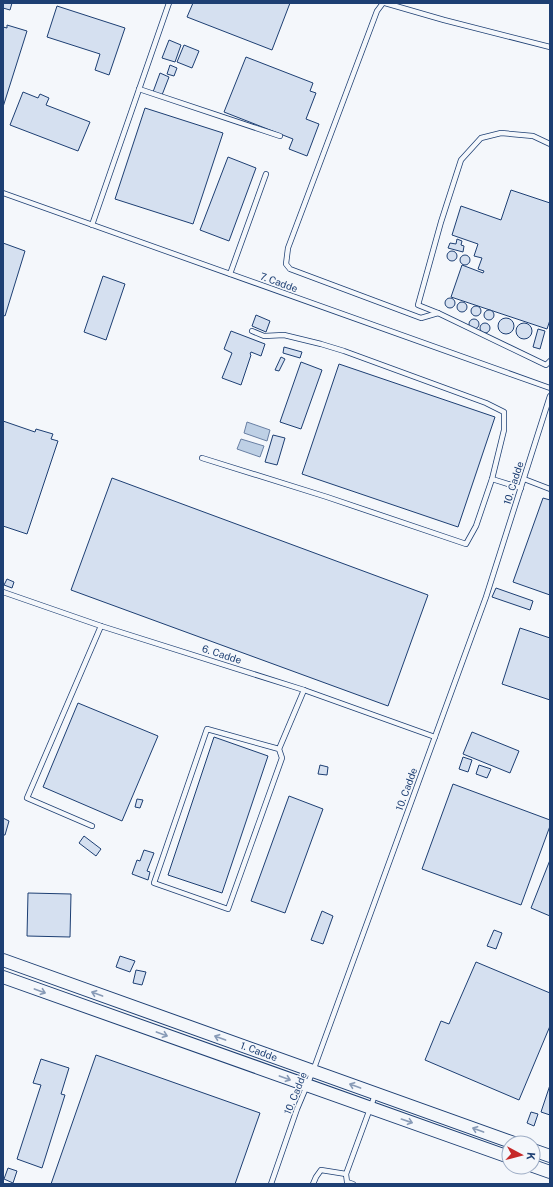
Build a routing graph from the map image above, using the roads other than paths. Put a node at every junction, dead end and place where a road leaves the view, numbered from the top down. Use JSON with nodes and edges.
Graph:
{"nodes":[{"id":1,"x":169,"y":3,"type":"edge"},
{"id":2,"x":384,"y":3,"type":"edge"},
{"id":3,"x":550,"y":47,"type":"edge"},
{"id":4,"x":140,"y":89,"type":"junction"},
{"id":5,"x":280,"y":136,"type":"dead end"},
{"id":6,"x":550,"y":144,"type":"edge"},
{"id":7,"x":266,"y":174,"type":"dead end"},
{"id":8,"x":3,"y":193,"type":"edge"},
{"id":9,"x":92,"y":225,"type":"junction"},
{"id":10,"x":230,"y":274,"type":"junction"},
{"id":11,"x":438,"y":313,"type":"junction"},
{"id":12,"x":252,"y":331,"type":"dead end"},
{"id":13,"x":550,"y":361,"type":"edge"},
{"id":14,"x":550,"y":388,"type":"edge"},
{"id":15,"x":550,"y":396,"type":"edge"},
{"id":16,"x":202,"y":458,"type":"dead end"},
{"id":17,"x":492,"y":479,"type":"junction"},
{"id":18,"x":524,"y":479,"type":"junction"},
{"id":19,"x":521,"y":488,"type":"junction"},
{"id":20,"x":550,"y":489,"type":"edge"},
{"id":21,"x":3,"y":592,"type":"edge"},
{"id":22,"x":101,"y":626,"type":"junction"},
{"id":23,"x":304,"y":690,"type":"junction"},
{"id":24,"x":435,"y":737,"type":"junction"},
{"id":25,"x":279,"y":749,"type":"junction"},
{"id":26,"x":92,"y":826,"type":"dead end"},
{"id":27,"x":3,"y":960,"type":"edge"},
{"id":28,"x":3,"y":977,"type":"edge"},
{"id":29,"x":313,"y":1071,"type":"junction"},
{"id":30,"x":306,"y":1086,"type":"junction"},
{"id":31,"x":376,"y":1093,"type":"junction"},
{"id":32,"x":370,"y":1108,"type":"junction"},
{"id":33,"x":501,"y":1138,"type":"edge"},
{"id":34,"x":501,"y":1154,"type":"edge"},
{"id":35,"x":346,"y":1174,"type":"junction"},
{"id":36,"x":271,"y":1184,"type":"edge"},
{"id":37,"x":314,"y":1184,"type":"edge"},
{"id":38,"x":352,"y":1184,"type":"edge"}],
"edges":[{"from":1,"to":4,"type":"lane"},
{"from":2,"to":3,"type":"lane"},
{"from":2,"to":11,"type":"lane"},
{"from":4,"to":5,"type":"lane"},
{"from":4,"to":9,"type":"lane"},
{"from":6,"to":11,"type":"lane"},
{"from":7,"to":10,"type":"lane"},
{"from":8,"to":9,"type":"lane","name":"7. Cadde"},
{"from":9,"to":10,"type":"lane","name":"7. Cadde"},
{"from":10,"to":14,"type":"lane","name":"7. Cadde"},
{"from":11,"to":13,"type":"lane"},
{"from":12,"to":17,"type":"lane"},
{"from":15,"to":18,"type":"lane","name":"10. Cadde"},
{"from":16,"to":17,"type":"lane"},
{"from":17,"to":19,"type":"lane"},
{"from":18,"to":19,"type":"lane","name":"10. Cadde"},
{"from":18,"to":20,"type":"lane"},
{"from":19,"to":24,"type":"lane","name":"10. Cadde"},
{"from":21,"to":22,"type":"lane","name":"6. Cadde"},
{"from":22,"to":23,"type":"lane","name":"6. Cadde"},
{"from":22,"to":26,"type":"lane"},
{"from":23,"to":24,"type":"lane","name":"6. Cadde"},
{"from":23,"to":25,"type":"lane"},
{"from":24,"to":29,"type":"lane","name":"10. Cadde"},
{"from":25,"to":25,"type":"lane"},
{"from":29,"to":27,"type":"street","name":"1. Cadde","one_way":true},
{"from":28,"to":30,"type":"street","one_way":true},
{"from":29,"to":30,"type":"lane","name":"10. Cadde"},
{"from":31,"to":29,"type":"street","name":"1. Cadde","one_way":true},
{"from":30,"to":32,"type":"street"},
{"from":30,"to":36,"type":"lane","name":"10. Cadde"},
{"from":31,"to":32,"type":"lane"},
{"from":33,"to":31,"type":"street","name":"1. Cadde","one_way":true},
{"from":32,"to":34,"type":"street","one_way":true},
{"from":32,"to":35,"type":"lane"},
{"from":35,"to":37,"type":"lane"},
{"from":35,"to":38,"type":"lane"}]}
